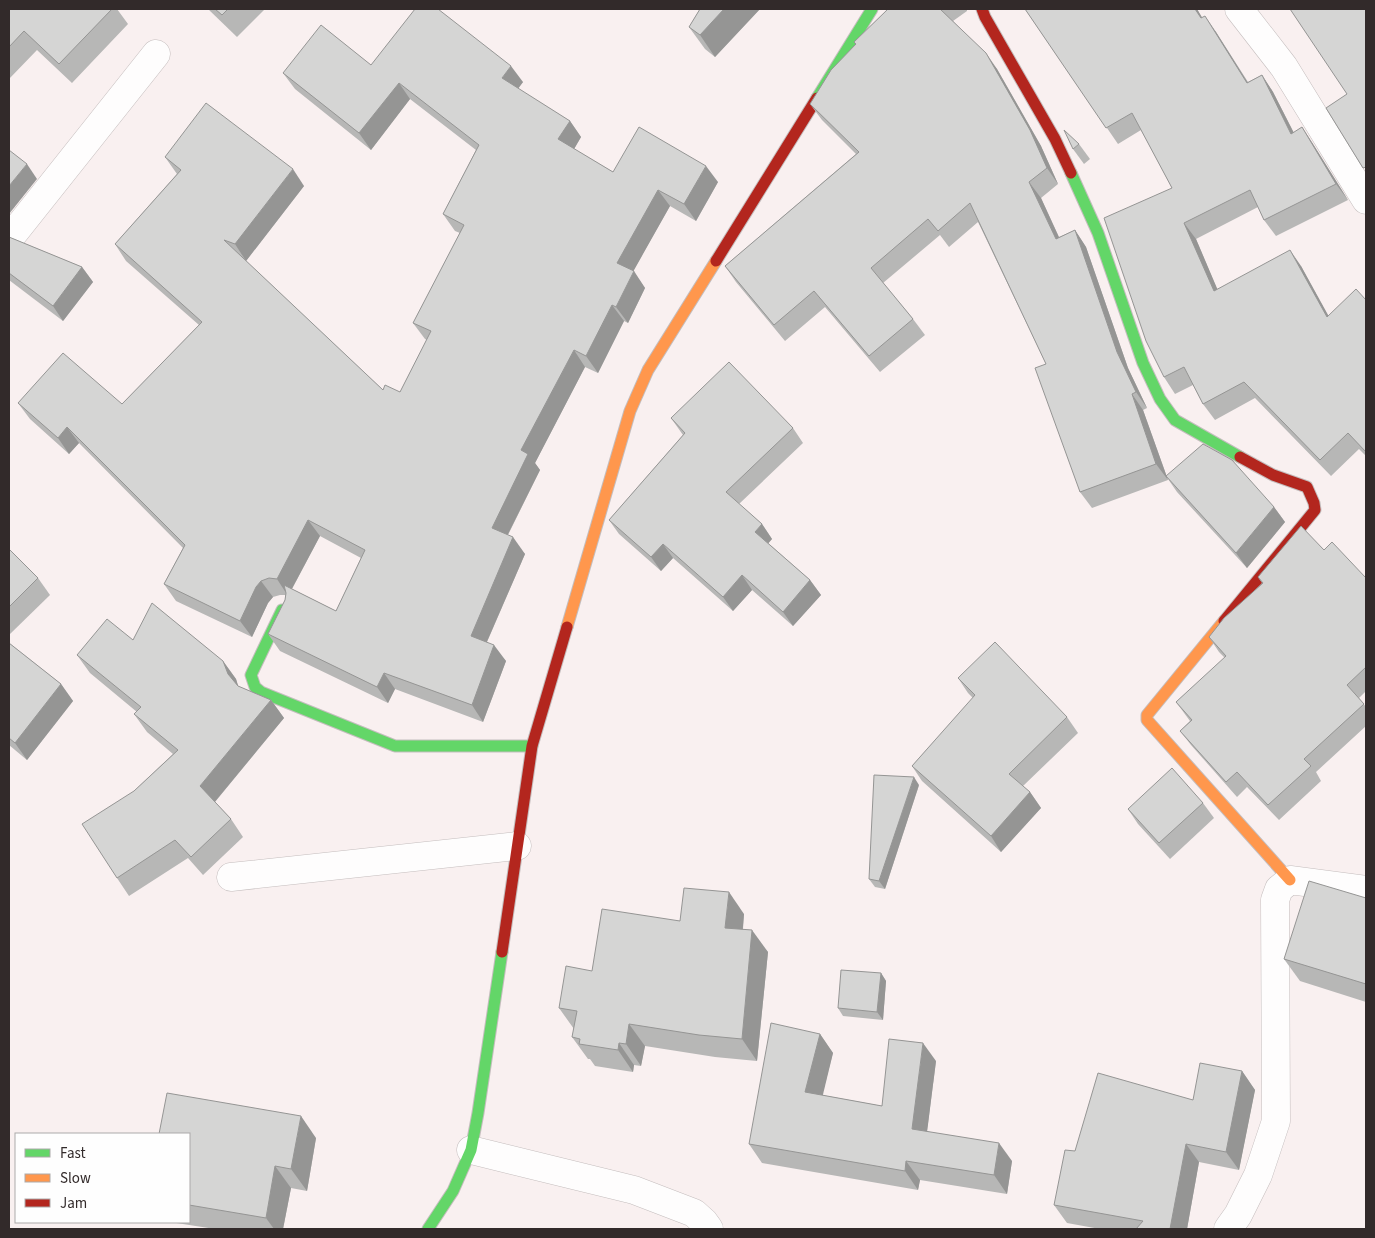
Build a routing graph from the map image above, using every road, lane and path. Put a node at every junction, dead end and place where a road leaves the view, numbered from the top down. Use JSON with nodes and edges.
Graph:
{"nodes":[{"id":1,"x":872,"y":9,"type":"edge"},
{"id":2,"x":982,"y":9,"type":"edge"},
{"id":3,"x":1239,"y":9,"type":"edge"},
{"id":4,"x":156,"y":54,"type":"dead end"},
{"id":5,"x":1366,"y":200,"type":"edge"},
{"id":6,"x":9,"y":239,"type":"edge"},
{"id":7,"x":282,"y":610,"type":"edge"},
{"id":8,"x":532,"y":746,"type":"junction"},
{"id":9,"x":517,"y":846,"type":"junction"},
{"id":10,"x":232,"y":877,"type":"dead end"},
{"id":11,"x":1290,"y":880,"type":"junction"},
{"id":12,"x":1366,"y":890,"type":"edge"},
{"id":13,"x":471,"y":1150,"type":"junction"},
{"id":14,"x":428,"y":1229,"type":"edge"},
{"id":15,"x":709,"y":1229,"type":"edge"},
{"id":16,"x":1228,"y":1229,"type":"edge"}],
"edges":[{"from":1,"to":8,"type":"street"},
{"from":2,"to":11,"type":"street"},
{"from":3,"to":5,"type":"street"},
{"from":4,"to":6,"type":"street"},
{"from":7,"to":8,"type":"street"},
{"from":8,"to":9,"type":"street"},
{"from":9,"to":10,"type":"street"},
{"from":9,"to":13,"type":"street"},
{"from":11,"to":12,"type":"street"},
{"from":11,"to":16,"type":"street"},
{"from":13,"to":14,"type":"street"},
{"from":13,"to":15,"type":"street"}]}
